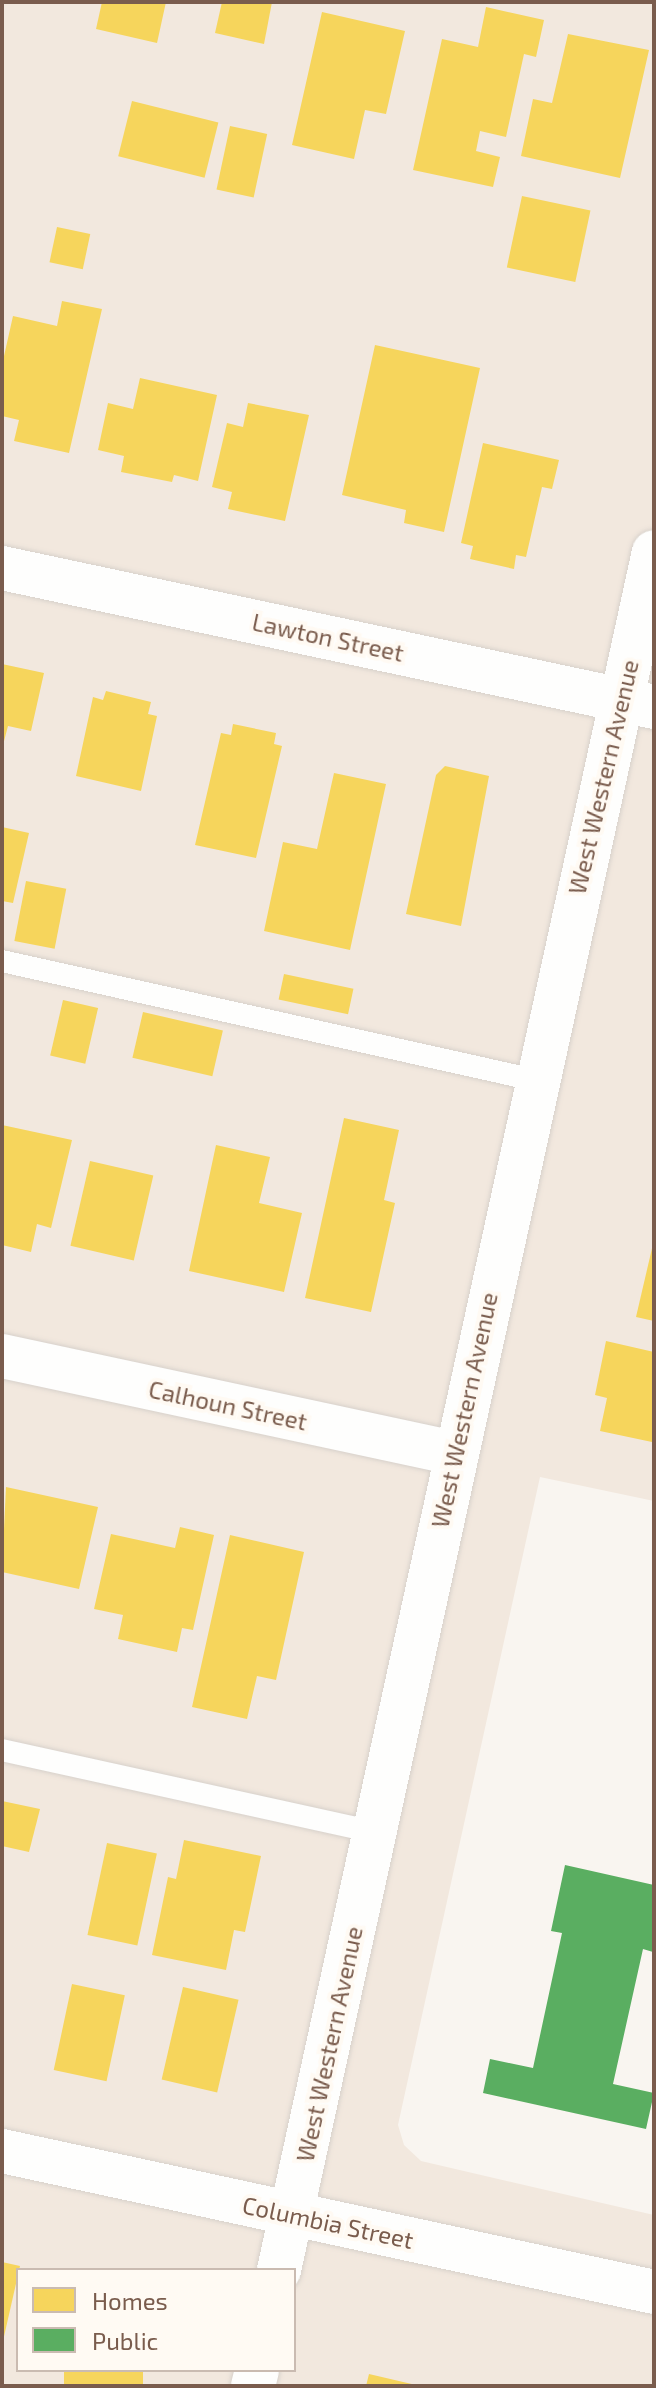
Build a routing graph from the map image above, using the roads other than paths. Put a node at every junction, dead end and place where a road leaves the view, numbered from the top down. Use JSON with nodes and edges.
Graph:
{"nodes":[{"id":1,"x":654,"y":552,"type":"edge"},
{"id":2,"x":2,"y":568,"type":"edge"},
{"id":3,"x":638,"y":704,"type":"edge"},
{"id":4,"x":2,"y":961,"type":"edge"},
{"id":5,"x":535,"y":1080,"type":"junction"},
{"id":6,"x":2,"y":1356,"type":"edge"},
{"id":7,"x":454,"y":1453,"type":"junction"},
{"id":8,"x":2,"y":1750,"type":"edge"},
{"id":9,"x":375,"y":1832,"type":"junction"},
{"id":10,"x":2,"y":2151,"type":"edge"},
{"id":11,"x":291,"y":2215,"type":"junction"},
{"id":12,"x":279,"y":2268,"type":"edge"},
{"id":13,"x":654,"y":2292,"type":"edge"}],
"edges":[{"from":1,"to":3,"type":"street","name":"West Western Avenue"},
{"from":2,"to":3,"type":"street","name":"Lawton Street"},
{"from":3,"to":5,"type":"street","name":"West Western Avenue"},
{"from":4,"to":5,"type":"lane"},
{"from":5,"to":7,"type":"street","name":"West Western Avenue"},
{"from":6,"to":7,"type":"street","name":"Calhoun Street"},
{"from":7,"to":9,"type":"street","name":"West Western Avenue"},
{"from":8,"to":9,"type":"lane"},
{"from":9,"to":11,"type":"street","name":"West Western Avenue"},
{"from":10,"to":11,"type":"street","name":"Columbia Street"},
{"from":11,"to":12,"type":"street","name":"West Western Avenue"},
{"from":11,"to":13,"type":"street","name":"Columbia Street"}]}
